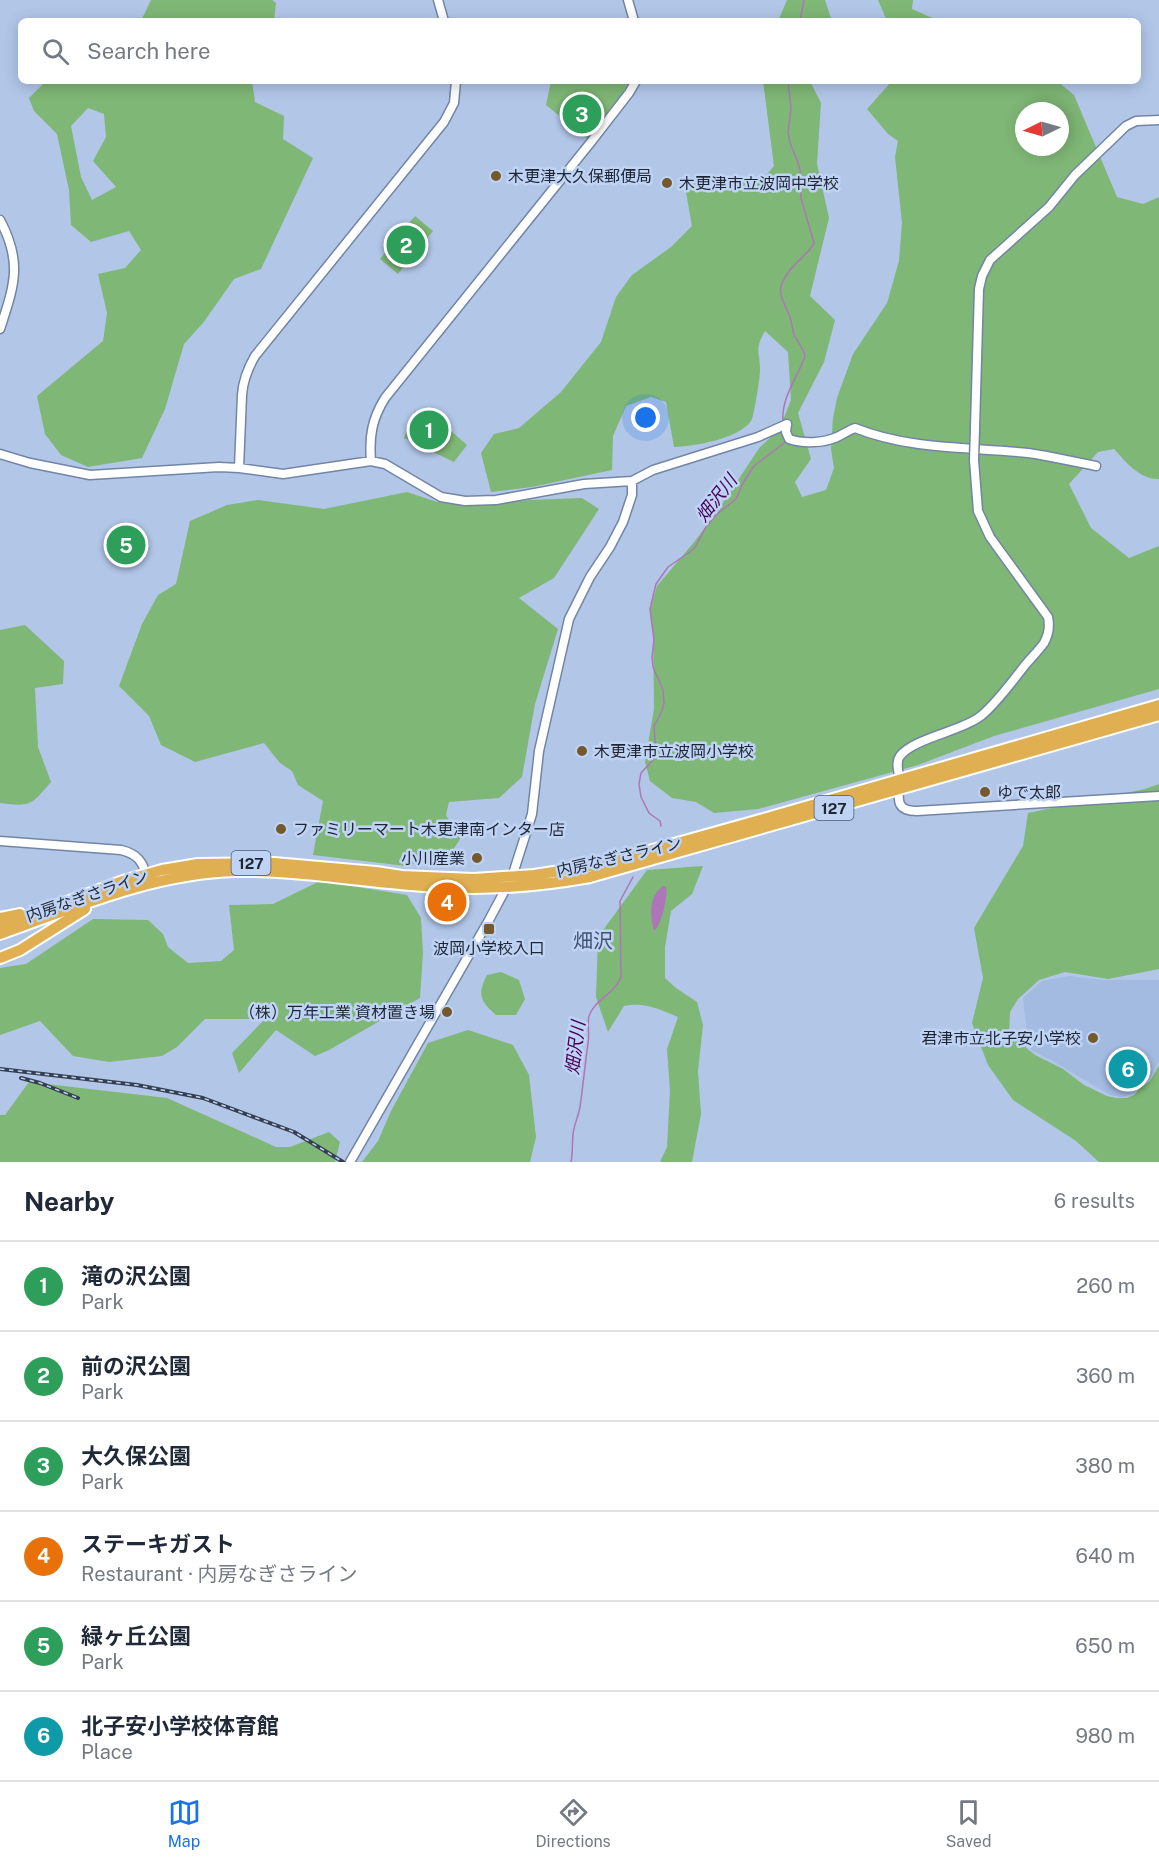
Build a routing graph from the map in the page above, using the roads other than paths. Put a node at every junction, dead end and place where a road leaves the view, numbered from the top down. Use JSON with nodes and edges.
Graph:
{"nodes":[{"id":1,"x":438,"y":0,"type":"edge"},
{"id":2,"x":628,"y":0,"type":"edge"},
{"id":3,"x":443,"y":18,"type":"edge"},
{"id":4,"x":633,"y":18,"type":"edge"},
{"id":5,"x":456,"y":84,"type":"edge"},
{"id":6,"x":634,"y":84,"type":"edge"},
{"id":7,"x":1159,"y":120,"type":"edge"},
{"id":8,"x":0,"y":220,"type":"edge"},
{"id":9,"x":0,"y":330,"type":"edge"},
{"id":10,"x":0,"y":454,"type":"edge"},
{"id":11,"x":371,"y":461,"type":"junction"},
{"id":12,"x":1096,"y":466,"type":"dead end"},
{"id":13,"x":239,"y":468,"type":"junction"},
{"id":14,"x":632,"y":481,"type":"junction"},
{"id":15,"x":1159,"y":705,"type":"edge"},
{"id":16,"x":1159,"y":715,"type":"edge"},
{"id":17,"x":899,"y":785,"type":"junction"},
{"id":18,"x":1159,"y":796,"type":"edge"},
{"id":19,"x":0,"y":841,"type":"edge"},
{"id":20,"x":147,"y":879,"type":"junction"},
{"id":21,"x":510,"y":882,"type":"junction"},
{"id":22,"x":105,"y":897,"type":"junction"},
{"id":23,"x":34,"y":914,"type":"junction"},
{"id":24,"x":0,"y":918,"type":"edge"},
{"id":25,"x":0,"y":927,"type":"edge"},
{"id":26,"x":0,"y":934,"type":"edge"},
{"id":27,"x":0,"y":958,"type":"edge"},
{"id":28,"x":350,"y":1162,"type":"edge"}],
"edges":[{"from":1,"to":3,"type":"street"},
{"from":2,"to":4,"type":"street"},
{"from":5,"to":13,"type":"street"},
{"from":6,"to":11,"type":"street"},
{"from":7,"to":17,"type":"street","bridge":true},
{"from":8,"to":9,"type":"street"},
{"from":10,"to":13,"type":"street"},
{"from":11,"to":13,"type":"street"},
{"from":11,"to":14,"type":"street"},
{"from":12,"to":14,"type":"street"},
{"from":14,"to":21,"type":"street"},
{"from":15,"to":17,"type":"highway","name":"内房なぎさライン","number":"127"},
{"from":16,"to":17,"type":"highway","name":"内房なぎさライン","number":"127"},
{"from":17,"to":18,"type":"street"},
{"from":17,"to":21,"type":"highway","name":"内房なぎさライン","number":"127"},
{"from":19,"to":20,"type":"street"},
{"from":20,"to":21,"type":"highway","name":"内房なぎさライン","number":"127"},
{"from":20,"to":22,"type":"highway","name":"内房なぎさライン","number":"127"},
{"from":20,"to":23,"type":"highway","name":"内房なぎさライン","number":"127"},
{"from":21,"to":28,"type":"street"},
{"from":22,"to":26,"type":"highway","name":"内房なぎさライン","number":"127"},
{"from":22,"to":27,"type":"highway"},
{"from":23,"to":24,"type":"highway"},
{"from":23,"to":25,"type":"highway","name":"内房なぎさライン","number":"127"}]}
